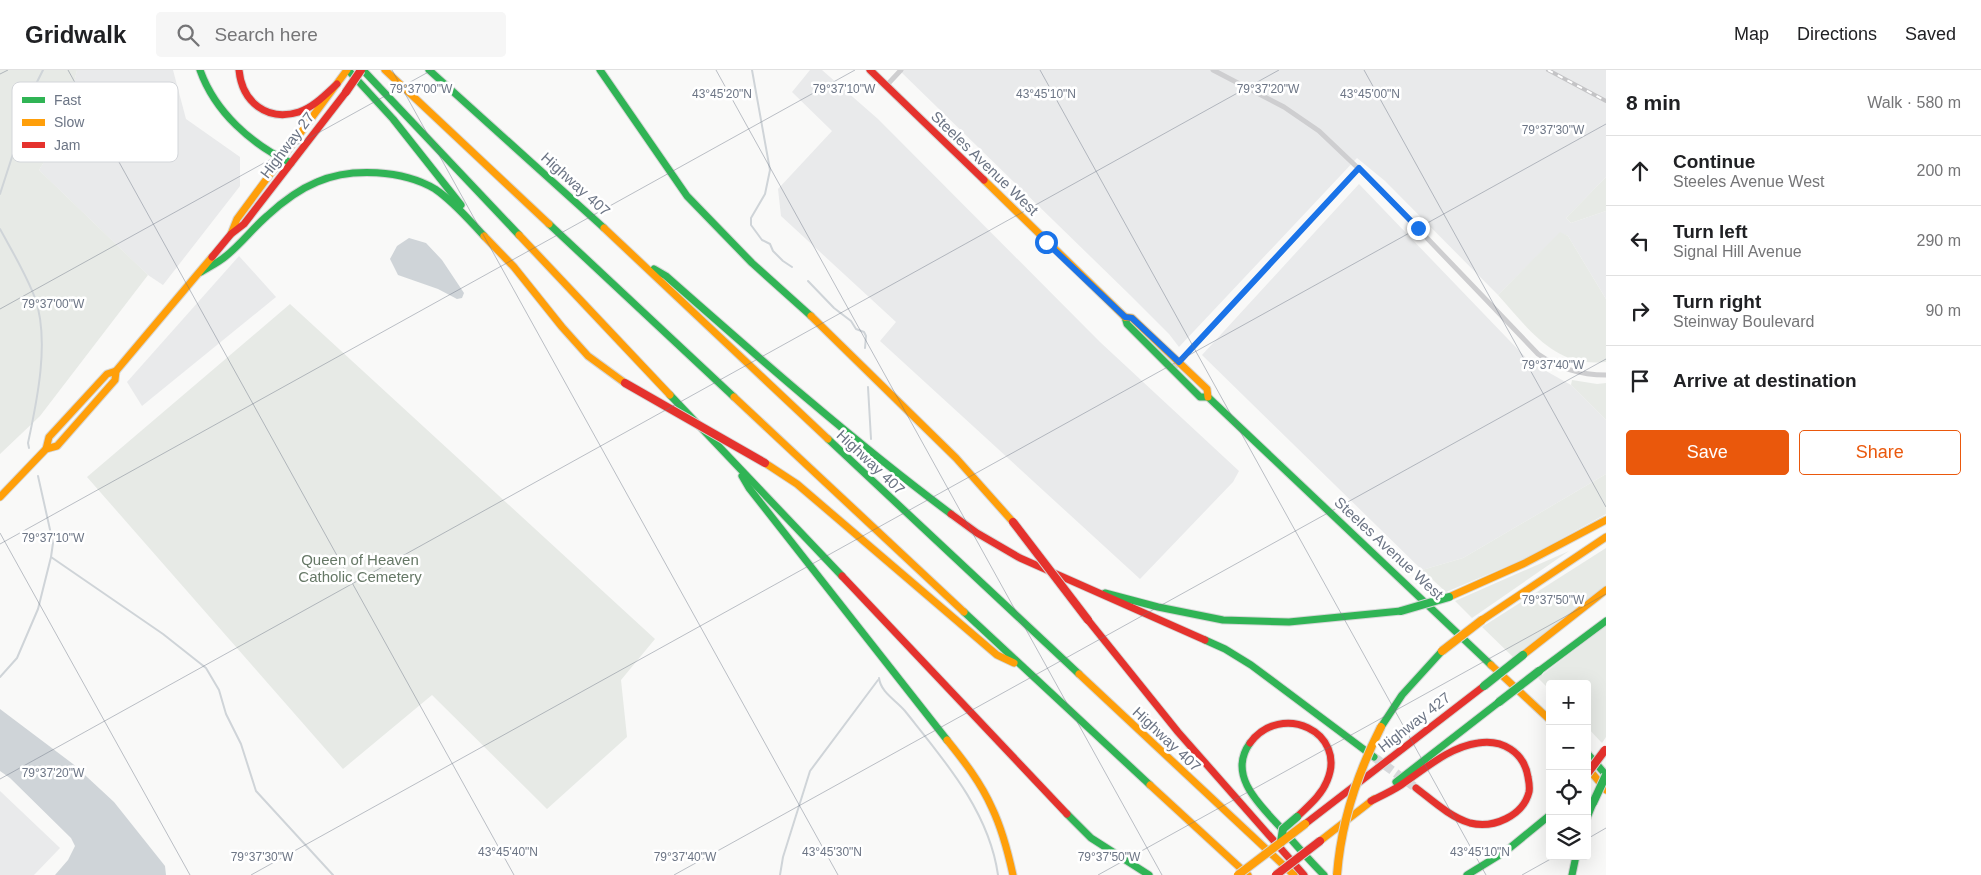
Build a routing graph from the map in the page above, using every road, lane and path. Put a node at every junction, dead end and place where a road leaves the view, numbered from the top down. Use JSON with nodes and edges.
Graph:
{"nodes":[{"id":1,"x":200,"y":70,"type":"edge"},
{"id":2,"x":239,"y":70,"type":"edge"},
{"id":3,"x":347,"y":70,"type":"edge"},
{"id":4,"x":362,"y":70,"type":"edge"},
{"id":5,"x":385,"y":70,"type":"edge"},
{"id":6,"x":429,"y":70,"type":"edge"},
{"id":7,"x":600,"y":70,"type":"edge"},
{"id":8,"x":870,"y":70,"type":"edge"},
{"id":9,"x":901,"y":70,"type":"edge"},
{"id":10,"x":1214,"y":70,"type":"edge"},
{"id":11,"x":336,"y":84,"type":"junction"},
{"id":12,"x":886,"y":86,"type":"junction"},
{"id":13,"x":281,"y":159,"type":"junction"},
{"id":14,"x":291,"y":163,"type":"junction"},
{"id":15,"x":1359,"y":168,"type":"junction"},
{"id":16,"x":477,"y":228,"type":"junction"},
{"id":17,"x":231,"y":234,"type":"junction"},
{"id":18,"x":640,"y":261,"type":"junction"},
{"id":19,"x":201,"y":272,"type":"junction"},
{"id":20,"x":1125,"y":317,"type":"junction"},
{"id":21,"x":1179,"y":362,"type":"junction"},
{"id":22,"x":1173,"y":369,"type":"junction"},
{"id":23,"x":116,"y":371,"type":"junction"},
{"id":24,"x":1606,"y":375,"type":"edge"},
{"id":25,"x":1208,"y":397,"type":"junction"},
{"id":26,"x":46,"y":449,"type":"junction"},
{"id":27,"x":731,"y":459,"type":"junction"},
{"id":28,"x":0,"y":497,"type":"edge"},
{"id":29,"x":1606,"y":520,"type":"edge"},
{"id":30,"x":1606,"y":537,"type":"edge"},
{"id":31,"x":1088,"y":589,"type":"junction"},
{"id":32,"x":1606,"y":590,"type":"edge"},
{"id":33,"x":1606,"y":621,"type":"edge"},
{"id":34,"x":1025,"y":669,"type":"junction"},
{"id":35,"x":1546,"y":716,"type":"edge"},
{"id":36,"x":1605,"y":749,"type":"edge"},
{"id":37,"x":1374,"y":757,"type":"tunnel mouth"},
{"id":38,"x":1591,"y":758,"type":"edge"},
{"id":39,"x":1589,"y":770,"type":"edge"},
{"id":40,"x":1590,"y":770,"type":"edge"},
{"id":41,"x":1606,"y":775,"type":"edge"},
{"id":42,"x":1416,"y":788,"type":"tunnel mouth"},
{"id":43,"x":1606,"y":790,"type":"edge"},
{"id":44,"x":1371,"y":801,"type":"junction"},
{"id":45,"x":1588,"y":815,"type":"edge"},
{"id":46,"x":1546,"y":819,"type":"edge"},
{"id":47,"x":1281,"y":842,"type":"junction"},
{"id":48,"x":1575,"y":860,"type":"edge"},
{"id":49,"x":1012,"y":875,"type":"edge"},
{"id":50,"x":1148,"y":875,"type":"edge"},
{"id":51,"x":1238,"y":875,"type":"edge"},
{"id":52,"x":1248,"y":875,"type":"edge"},
{"id":53,"x":1276,"y":875,"type":"edge"},
{"id":54,"x":1294,"y":875,"type":"edge"},
{"id":55,"x":1304,"y":875,"type":"edge"},
{"id":56,"x":1324,"y":875,"type":"edge"},
{"id":57,"x":1337,"y":875,"type":"edge"},
{"id":58,"x":1467,"y":875,"type":"edge"},
{"id":59,"x":1572,"y":875,"type":"edge"}],
"edges":[{"from":1,"to":13,"type":"main road"},
{"from":2,"to":11,"type":"main road"},
{"from":3,"to":11,"type":"main road","name":"Highway 27"},
{"from":3,"to":16,"type":"main road"},
{"from":4,"to":14,"type":"main road","name":"Highway 27","bridge":true},
{"from":4,"to":27,"type":"main road"},
{"from":5,"to":34,"type":"main road"},
{"from":6,"to":18,"type":"main road","name":"Highway 407"},
{"from":7,"to":55,"type":"main road","bridge":true},
{"from":8,"to":12,"type":"main road","name":"Steeles Avenue West"},
{"from":9,"to":12,"type":"street"},
{"from":10,"to":15,"type":"street"},
{"from":11,"to":13,"type":"main road","name":"Highway 27"},
{"from":12,"to":20,"type":"main road","name":"Steeles Avenue West"},
{"from":13,"to":14,"type":"main road"},
{"from":13,"to":17,"type":"main road","name":"Highway 27"},
{"from":14,"to":17,"type":"main road","name":"Highway 27"},
{"from":15,"to":21,"type":"street"},
{"from":15,"to":24,"type":"street"},
{"from":16,"to":19,"type":"main road"},
{"from":16,"to":34,"type":"main road","bridge":true},
{"from":17,"to":19,"type":"main road","name":"Highway 27"},
{"from":18,"to":31,"type":"main road"},
{"from":18,"to":54,"type":"main road","name":"Highway 407"},
{"from":19,"to":23,"type":"main road","name":"Highway 27"},
{"from":20,"to":21,"type":"main road","name":"Steeles Avenue West"},
{"from":20,"to":22,"type":"main road","name":"Steeles Avenue West"},
{"from":21,"to":22,"type":"street"},
{"from":21,"to":25,"type":"main road","name":"Steeles Avenue West"},
{"from":22,"to":25,"type":"main road","name":"Steeles Avenue West"},
{"from":23,"to":26,"type":"main road","name":"Highway 27"},
{"from":23,"to":26,"type":"main road","name":"Highway 27"},
{"from":25,"to":35,"type":"main road","name":"Steeles Avenue West"},
{"from":26,"to":28,"type":"main road","name":"Highway 27"},
{"from":27,"to":49,"type":"main road"},
{"from":27,"to":50,"type":"main road"},
{"from":29,"to":31,"type":"main road","bridge":true},
{"from":30,"to":57,"type":"main road","bridge":true},
{"from":31,"to":37,"type":"main road"},
{"from":32,"to":47,"type":"main road","name":"Highway 427","bridge":true},
{"from":33,"to":44,"type":"main road","bridge":true},
{"from":34,"to":52,"type":"main road"},
{"from":36,"to":40,"type":"main road","bridge":true},
{"from":38,"to":41,"type":"main road"},
{"from":39,"to":43,"type":"main road"},
{"from":41,"to":45,"type":"main road","bridge":true},
{"from":42,"to":44,"type":"main road"},
{"from":44,"to":53,"type":"main road","bridge":true},
{"from":46,"to":58,"type":"main road"},
{"from":47,"to":51,"type":"main road","name":"Highway 427","bridge":true},
{"from":47,"to":56,"type":"main road","bridge":true},
{"from":48,"to":59,"type":"main road"}]}
